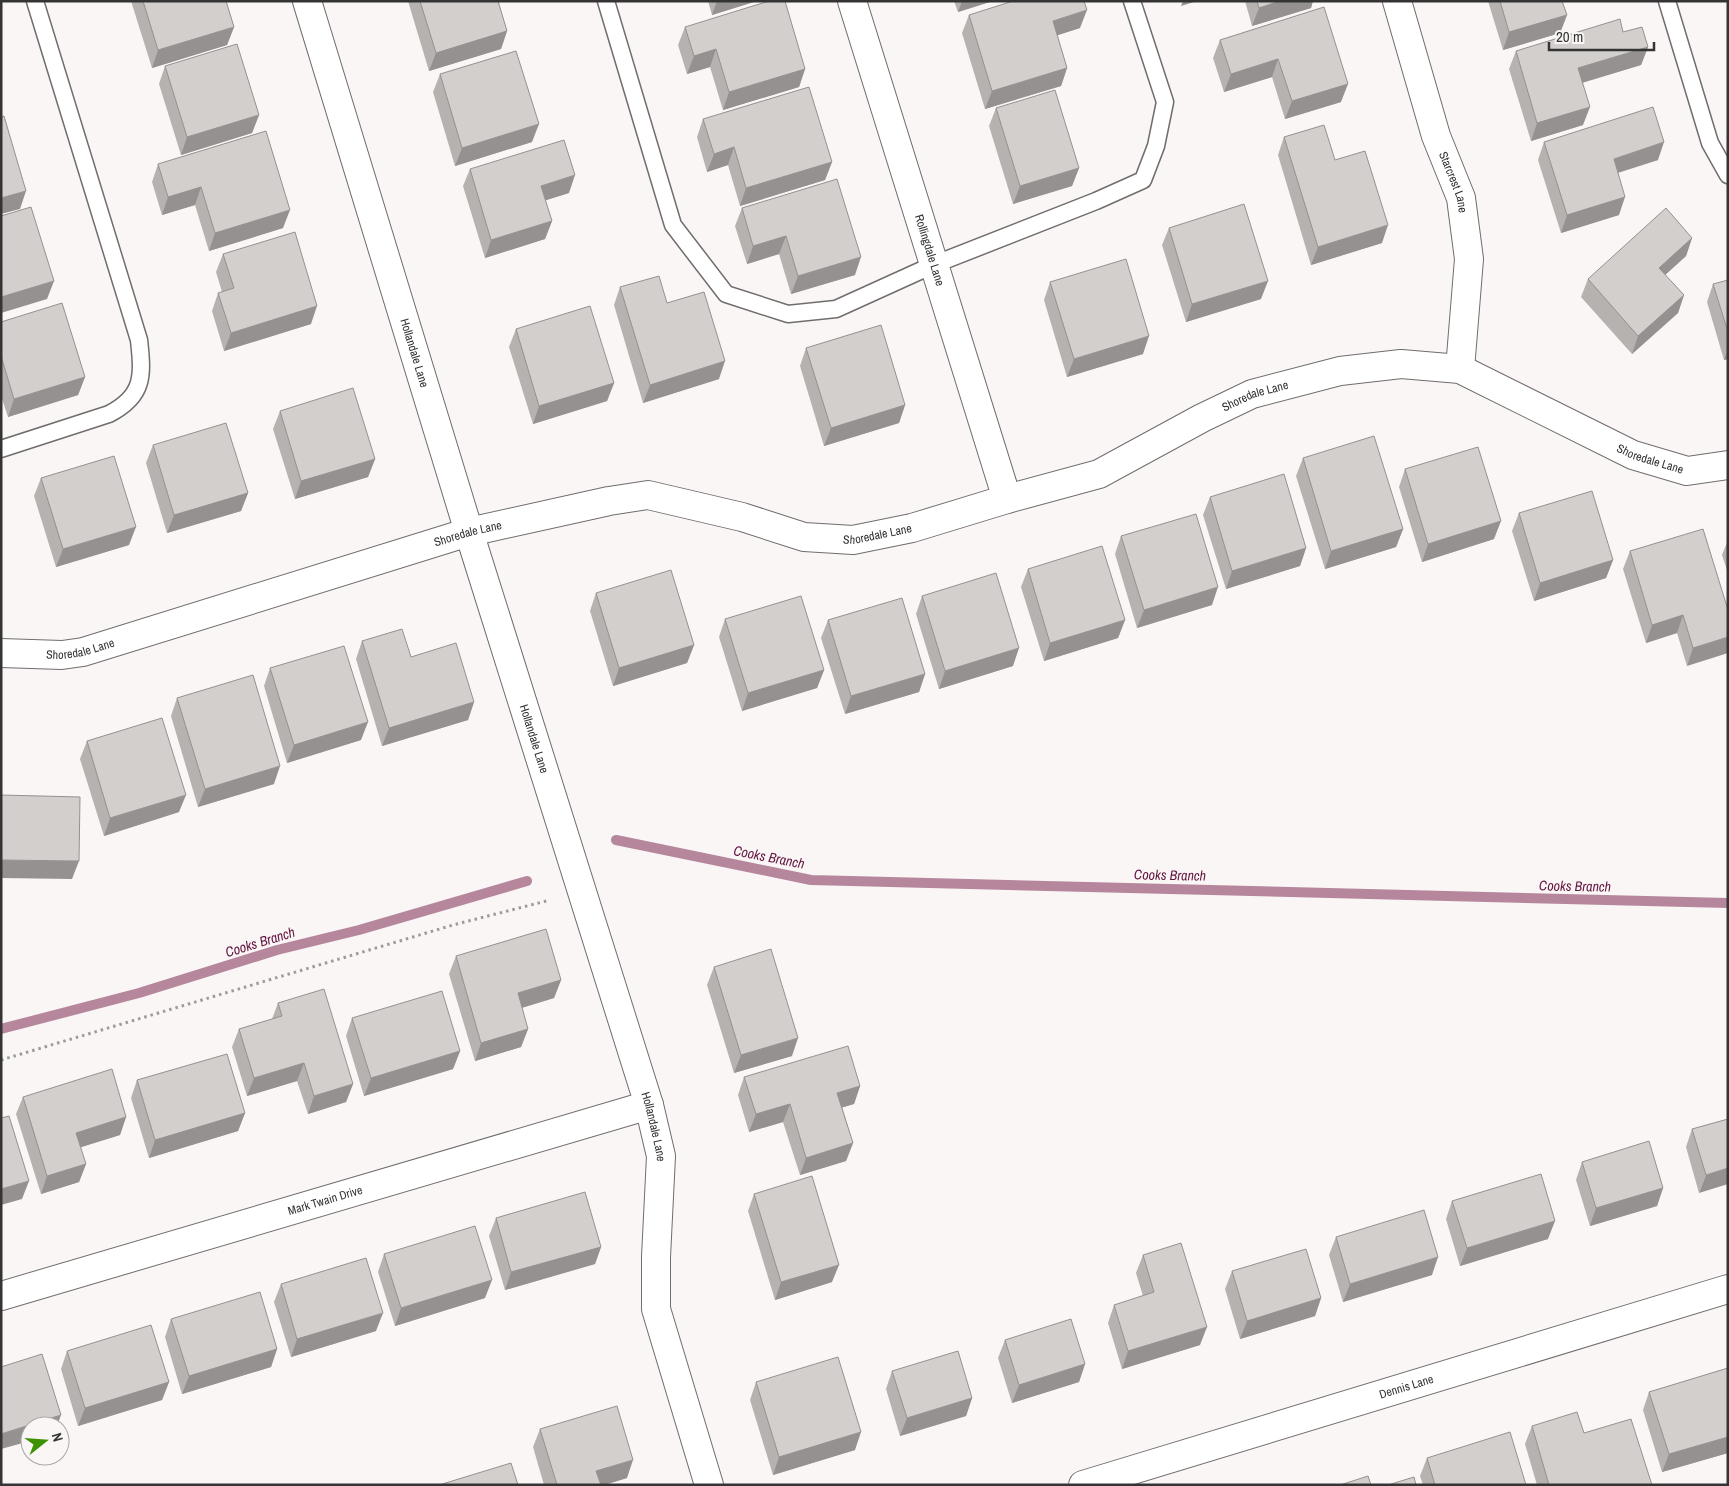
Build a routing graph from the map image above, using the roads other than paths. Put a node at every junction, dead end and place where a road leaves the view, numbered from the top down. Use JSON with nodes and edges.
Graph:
{"nodes":[{"id":1,"x":36,"y":1,"type":"edge"},
{"id":2,"x":307,"y":1,"type":"edge"},
{"id":3,"x":606,"y":1,"type":"edge"},
{"id":4,"x":852,"y":1,"type":"edge"},
{"id":5,"x":1132,"y":1,"type":"edge"},
{"id":6,"x":1397,"y":1,"type":"edge"},
{"id":7,"x":1666,"y":1,"type":"edge"},
{"id":8,"x":1728,"y":175,"type":"edge"},
{"id":9,"x":933,"y":265,"type":"junction"},
{"id":10,"x":1460,"y":369,"type":"junction"},
{"id":11,"x":1,"y":449,"type":"edge"},
{"id":12,"x":1728,"y":465,"type":"edge"},
{"id":13,"x":1007,"y":499,"type":"junction"},
{"id":14,"x":469,"y":532,"type":"junction"},
{"id":15,"x":2,"y":654,"type":"edge"},
{"id":16,"x":649,"y":1104,"type":"junction"},
{"id":17,"x":1728,"y":1290,"type":"edge"},
{"id":18,"x":1,"y":1296,"type":"edge"},
{"id":19,"x":709,"y":1485,"type":"edge"},
{"id":20,"x":1083,"y":1485,"type":"edge"}],
"edges":[{"from":1,"to":11,"type":"lane"},
{"from":2,"to":14,"type":"street","name":"Hollandale Lane"},
{"from":3,"to":9,"type":"lane"},
{"from":4,"to":9,"type":"street","name":"Rollingdale Lane"},
{"from":5,"to":9,"type":"lane"},
{"from":6,"to":10,"type":"street","name":"Starcrest Lane"},
{"from":7,"to":8,"type":"lane"},
{"from":9,"to":13,"type":"street","name":"Rollingdale Lane"},
{"from":10,"to":12,"type":"street","name":"Shoredale Lane"},
{"from":10,"to":13,"type":"street","name":"Shoredale Lane"},
{"from":13,"to":14,"type":"street","name":"Shoredale Lane"},
{"from":14,"to":15,"type":"street","name":"Shoredale Lane"},
{"from":14,"to":16,"type":"street","name":"Hollandale Lane"},
{"from":16,"to":18,"type":"street","name":"Mark Twain Drive"},
{"from":16,"to":19,"type":"street","name":"Hollandale Lane"},
{"from":17,"to":20,"type":"street","name":"Dennis Lane"}]}
